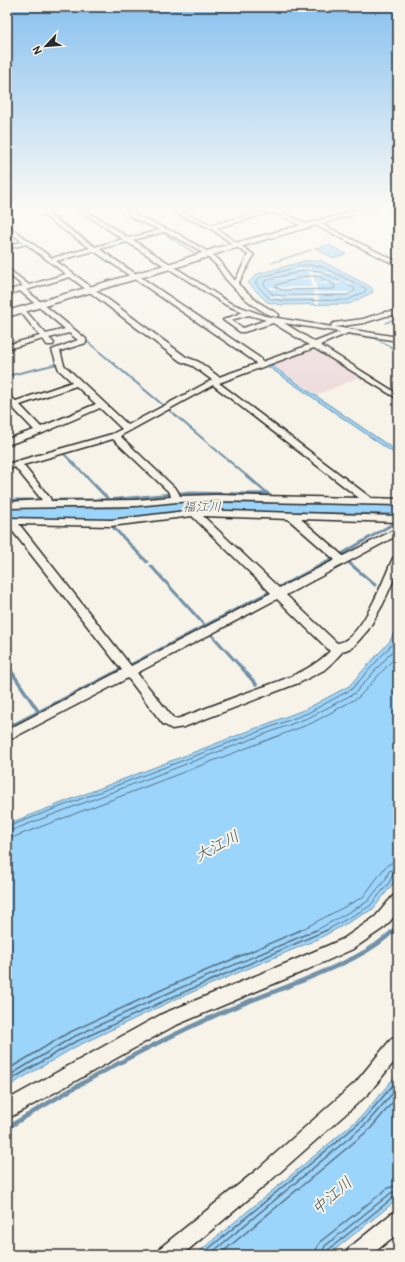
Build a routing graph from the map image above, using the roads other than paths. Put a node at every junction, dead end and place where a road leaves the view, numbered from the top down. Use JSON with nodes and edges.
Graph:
{"nodes":[{"id":1,"x":59,"y":266,"type":"edge"},
{"id":2,"x":121,"y":266,"type":"edge"},
{"id":3,"x":170,"y":266,"type":"joint"},
{"id":4,"x":221,"y":266,"type":"edge"},
{"id":5,"x":244,"y":266,"type":"edge"},
{"id":6,"x":7,"y":270,"type":"edge"},
{"id":7,"x":71,"y":275,"type":"junction"},
{"id":8,"x":136,"y":277,"type":"junction"},
{"id":9,"x":235,"y":284,"type":"junction"},
{"id":10,"x":24,"y":288,"type":"junction"},
{"id":11,"x":91,"y":290,"type":"junction"},
{"id":12,"x":7,"y":293,"type":"edge"},
{"id":13,"x":40,"y":305,"type":"junction"},
{"id":14,"x":22,"y":310,"type":"junction"},
{"id":15,"x":247,"y":312,"type":"junction"},
{"id":16,"x":398,"y":313,"type":"edge"},
{"id":17,"x":7,"y":314,"type":"edge"},
{"id":18,"x":274,"y":320,"type":"junction"},
{"id":19,"x":291,"y":322,"type":"junction"},
{"id":20,"x":328,"y":328,"type":"junction"},
{"id":21,"x":70,"y":330,"type":"junction"},
{"id":22,"x":348,"y":331,"type":"junction"},
{"id":23,"x":46,"y":338,"type":"junction"},
{"id":24,"x":398,"y":339,"type":"edge"},
{"id":25,"x":314,"y":345,"type":"junction"},
{"id":26,"x":7,"y":347,"type":"edge"},
{"id":27,"x":56,"y":350,"type":"junction"},
{"id":28,"x":263,"y":364,"type":"junction"},
{"id":29,"x":216,"y":381,"type":"junction"},
{"id":30,"x":76,"y":382,"type":"junction"},
{"id":31,"x":7,"y":397,"type":"edge"},
{"id":32,"x":398,"y":397,"type":"edge"},
{"id":33,"x":101,"y":405,"type":"junction"},
{"id":34,"x":10,"y":406,"type":"edge"},
{"id":35,"x":127,"y":429,"type":"junction"},
{"id":36,"x":40,"y":431,"type":"junction"},
{"id":37,"x":115,"y":436,"type":"junction"},
{"id":38,"x":7,"y":442,"type":"edge"},
{"id":39,"x":17,"y":464,"type":"junction"},
{"id":40,"x":7,"y":467,"type":"edge"},
{"id":41,"x":177,"y":499,"type":"junction"},
{"id":42,"x":370,"y":502,"type":"junction"},
{"id":43,"x":398,"y":502,"type":"edge"},
{"id":44,"x":46,"y":504,"type":"junction"},
{"id":45,"x":7,"y":505,"type":"edge"},
{"id":46,"x":194,"y":513,"type":"junction"},
{"id":47,"x":291,"y":516,"type":"junction"},
{"id":48,"x":398,"y":519,"type":"edge"},
{"id":49,"x":9,"y":521,"type":"edge"},
{"id":50,"x":398,"y":531,"type":"edge"},
{"id":51,"x":338,"y":558,"type":"junction"},
{"id":52,"x":398,"y":558,"type":"edge"},
{"id":53,"x":279,"y":592,"type":"junction"},
{"id":54,"x":334,"y":647,"type":"junction"},
{"id":55,"x":131,"y":672,"type":"junction"},
{"id":56,"x":7,"y":736,"type":"edge"},
{"id":57,"x":398,"y":901,"type":"edge"},
{"id":58,"x":398,"y":1044,"type":"edge"},
{"id":59,"x":7,"y":1110,"type":"edge"},
{"id":60,"x":398,"y":1221,"type":"edge"},
{"id":61,"x":167,"y":1255,"type":"edge"},
{"id":62,"x":356,"y":1255,"type":"edge"}],
"edges":[{"from":1,"to":7,"type":"street"},
{"from":2,"to":8,"type":"street"},
{"from":3,"to":8,"type":"main road"},
{"from":3,"to":15,"type":"street"},
{"from":4,"to":9,"type":"street"},
{"from":5,"to":9,"type":"street"},
{"from":6,"to":10,"type":"street"},
{"from":7,"to":10,"type":"street"},
{"from":7,"to":11,"type":"street"},
{"from":8,"to":11,"type":"main road"},
{"from":8,"to":28,"type":"street"},
{"from":9,"to":19,"type":"street"},
{"from":10,"to":12,"type":"street"},
{"from":10,"to":13,"type":"street"},
{"from":11,"to":13,"type":"main road"},
{"from":11,"to":29,"type":"street"},
{"from":13,"to":14,"type":"main road"},
{"from":13,"to":21,"type":"street"},
{"from":14,"to":17,"type":"main road"},
{"from":14,"to":23,"type":"street"},
{"from":15,"to":18,"type":"street"},
{"from":15,"to":18,"type":"street"},
{"from":16,"to":20,"type":"street"},
{"from":18,"to":19,"type":"street"},
{"from":18,"to":25,"type":"street"},
{"from":19,"to":20,"type":"street"},
{"from":20,"to":22,"type":"street"},
{"from":21,"to":23,"type":"street"},
{"from":21,"to":27,"type":"street"},
{"from":22,"to":24,"type":"street"},
{"from":22,"to":25,"type":"street"},
{"from":23,"to":26,"type":"street"},
{"from":23,"to":27,"type":"street"},
{"from":25,"to":28,"type":"street"},
{"from":25,"to":32,"type":"street"},
{"from":27,"to":30,"type":"street"},
{"from":28,"to":29,"type":"street"},
{"from":29,"to":35,"type":"street"},
{"from":29,"to":42,"type":"street"},
{"from":30,"to":33,"type":"street"},
{"from":30,"to":34,"type":"street"},
{"from":31,"to":34,"type":"street"},
{"from":33,"to":35,"type":"street"},
{"from":33,"to":36,"type":"street"},
{"from":34,"to":36,"type":"street"},
{"from":35,"to":37,"type":"street"},
{"from":36,"to":38,"type":"street"},
{"from":37,"to":39,"type":"street"},
{"from":37,"to":41,"type":"street"},
{"from":39,"to":40,"type":"street"},
{"from":39,"to":44,"type":"street"},
{"from":41,"to":42,"type":"street"},
{"from":41,"to":44,"type":"street"},
{"from":42,"to":43,"type":"street"},
{"from":44,"to":45,"type":"street"},
{"from":46,"to":47,"type":"street"},
{"from":46,"to":49,"type":"street"},
{"from":46,"to":53,"type":"street"},
{"from":47,"to":48,"type":"street"},
{"from":47,"to":51,"type":"street"},
{"from":49,"to":55,"type":"street"},
{"from":50,"to":51,"type":"street"},
{"from":51,"to":53,"type":"street"},
{"from":52,"to":54,"type":"street"},
{"from":53,"to":54,"type":"street"},
{"from":53,"to":55,"type":"street"},
{"from":54,"to":55,"type":"street"},
{"from":55,"to":56,"type":"street"},
{"from":57,"to":59,"type":"street"},
{"from":58,"to":61,"type":"street"},
{"from":60,"to":62,"type":"street"}]}
